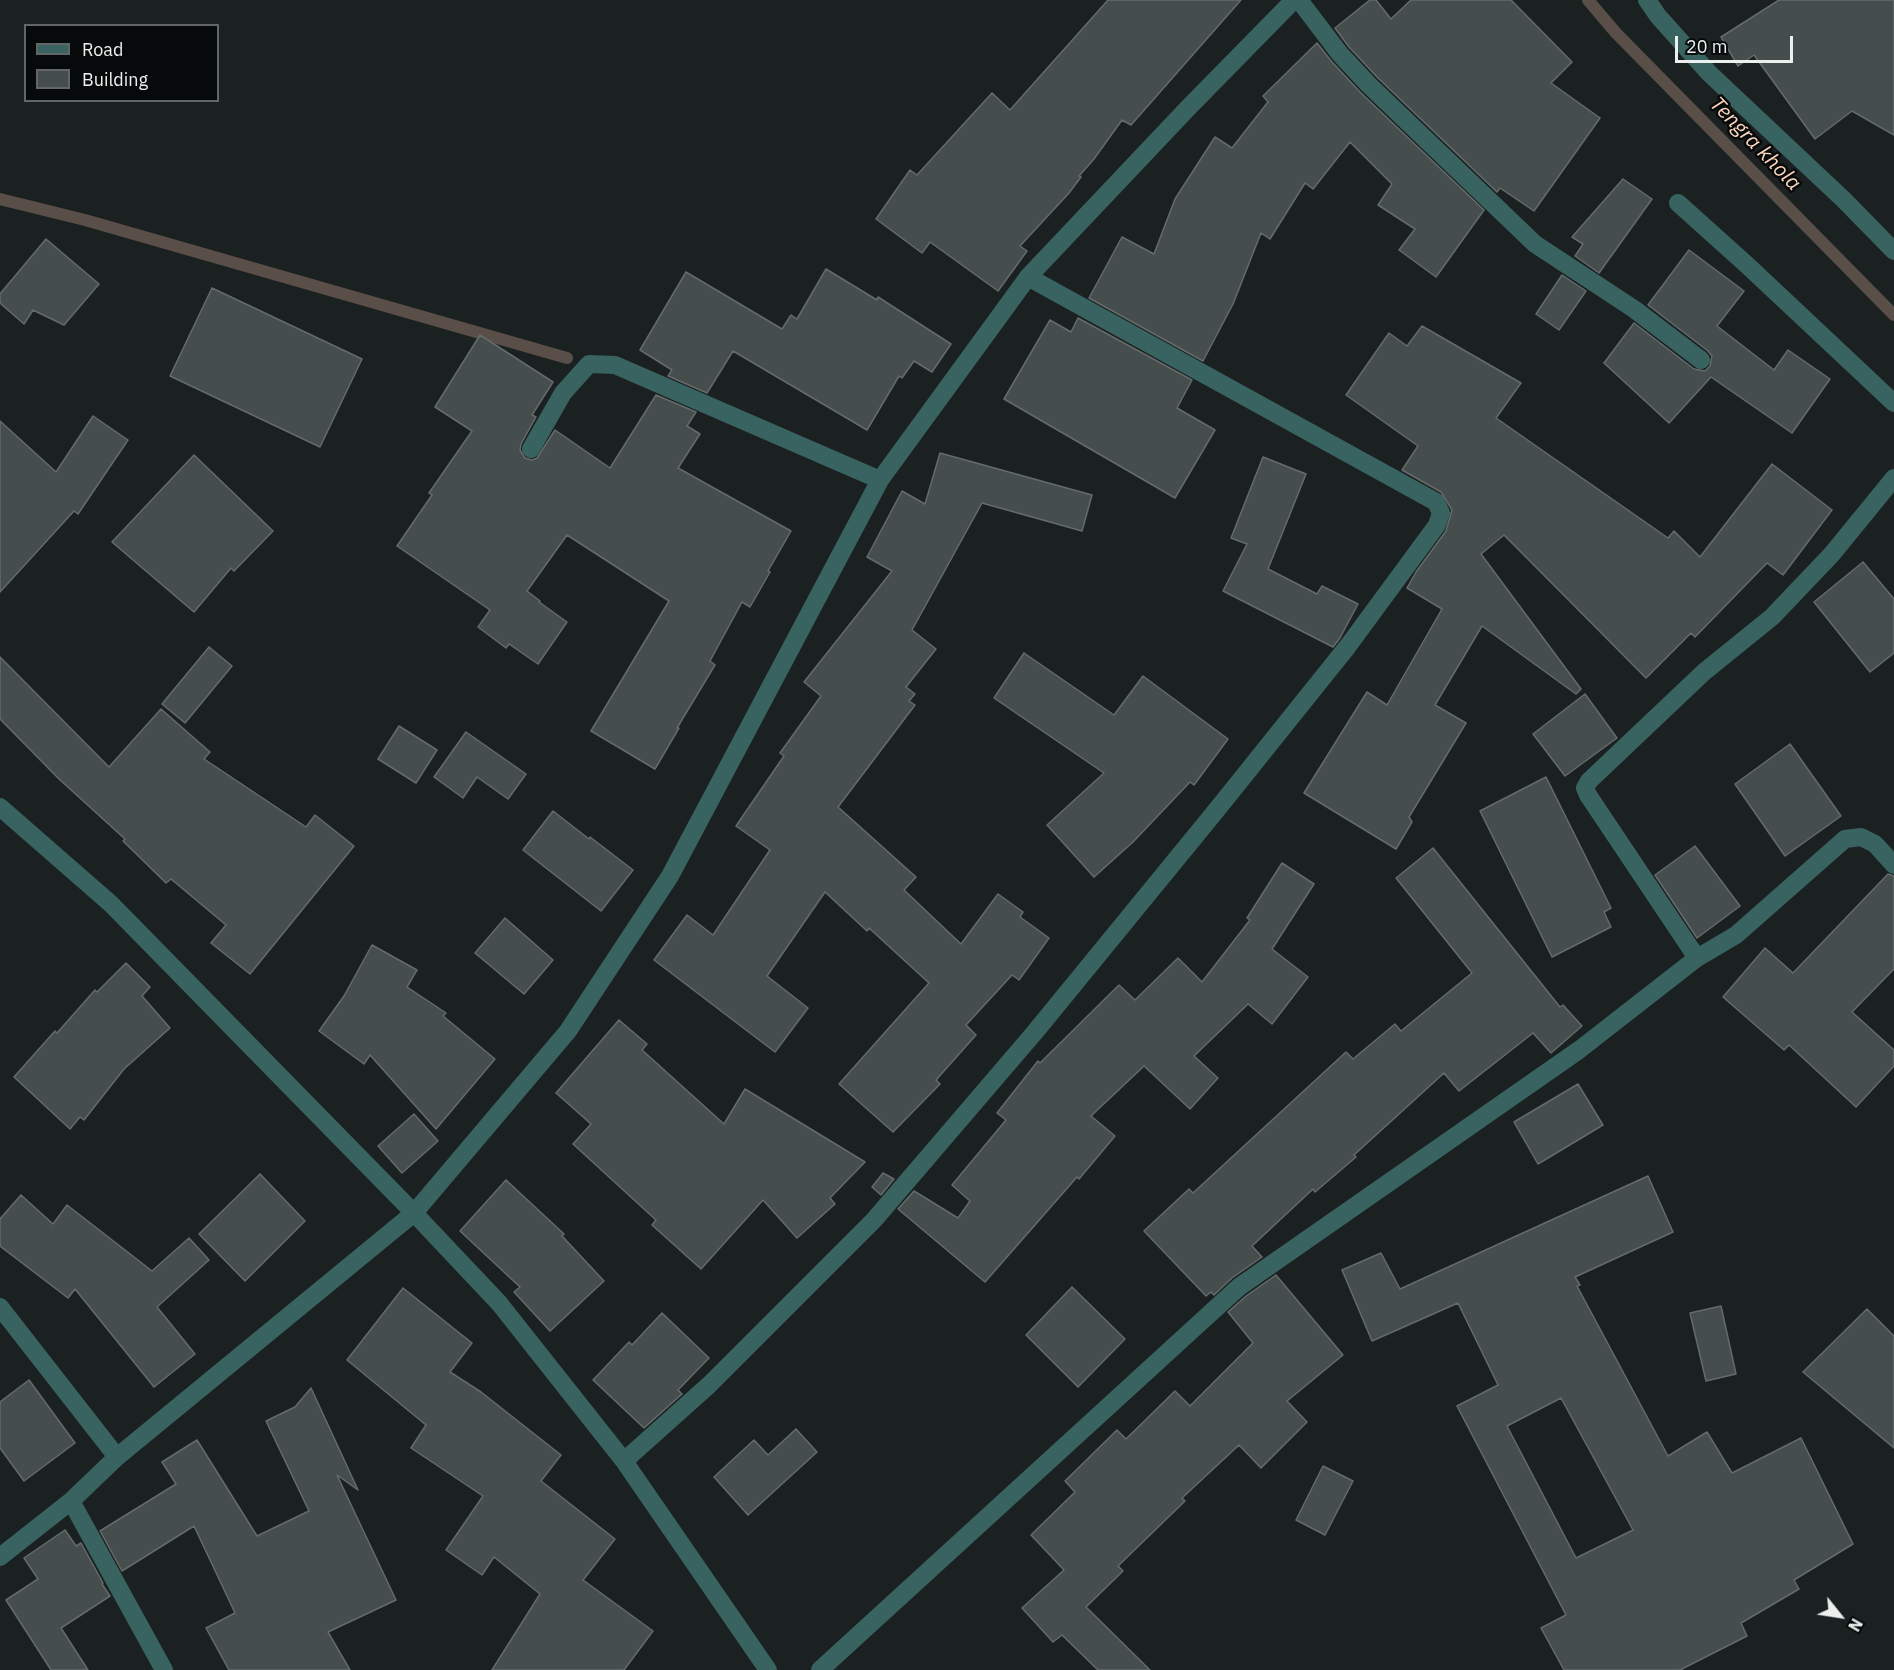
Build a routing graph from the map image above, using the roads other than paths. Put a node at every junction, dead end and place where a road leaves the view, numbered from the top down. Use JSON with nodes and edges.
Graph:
{"nodes":[{"id":1,"x":1294,"y":0,"type":"edge"},
{"id":2,"x":1299,"y":0,"type":"edge"},
{"id":3,"x":1647,"y":0,"type":"edge"},
{"id":4,"x":1678,"y":203,"type":"dead end"},
{"id":5,"x":1894,"y":251,"type":"edge"},
{"id":6,"x":1028,"y":277,"type":"junction"},
{"id":7,"x":1701,"y":360,"type":"dead end"},
{"id":8,"x":1894,"y":403,"type":"edge"},
{"id":9,"x":531,"y":450,"type":"dead end"},
{"id":10,"x":1894,"y":478,"type":"edge"},
{"id":11,"x":880,"y":480,"type":"junction"},
{"id":12,"x":0,"y":807,"type":"edge"},
{"id":13,"x":1894,"y":865,"type":"edge"},
{"id":14,"x":1697,"y":958,"type":"junction"},
{"id":15,"x":414,"y":1213,"type":"junction"},
{"id":16,"x":0,"y":1307,"type":"edge"},
{"id":17,"x":117,"y":1457,"type":"junction"},
{"id":18,"x":624,"y":1461,"type":"junction"},
{"id":19,"x":71,"y":1501,"type":"junction"},
{"id":20,"x":0,"y":1557,"type":"edge"},
{"id":21,"x":164,"y":1670,"type":"edge"},
{"id":22,"x":768,"y":1670,"type":"edge"},
{"id":23,"x":820,"y":1670,"type":"edge"}],
"edges":[{"from":1,"to":6,"type":"street"},
{"from":2,"to":7,"type":"street"},
{"from":3,"to":5,"type":"street"},
{"from":4,"to":8,"type":"street"},
{"from":6,"to":11,"type":"street"},
{"from":6,"to":18,"type":"street"},
{"from":9,"to":11,"type":"street"},
{"from":10,"to":14,"type":"street"},
{"from":11,"to":15,"type":"street"},
{"from":12,"to":15,"type":"street"},
{"from":13,"to":14,"type":"street"},
{"from":14,"to":23,"type":"street"},
{"from":15,"to":17,"type":"street"},
{"from":15,"to":18,"type":"street"},
{"from":16,"to":17,"type":"street"},
{"from":17,"to":19,"type":"street"},
{"from":18,"to":22,"type":"street"},
{"from":19,"to":20,"type":"street"},
{"from":19,"to":21,"type":"street"}]}
